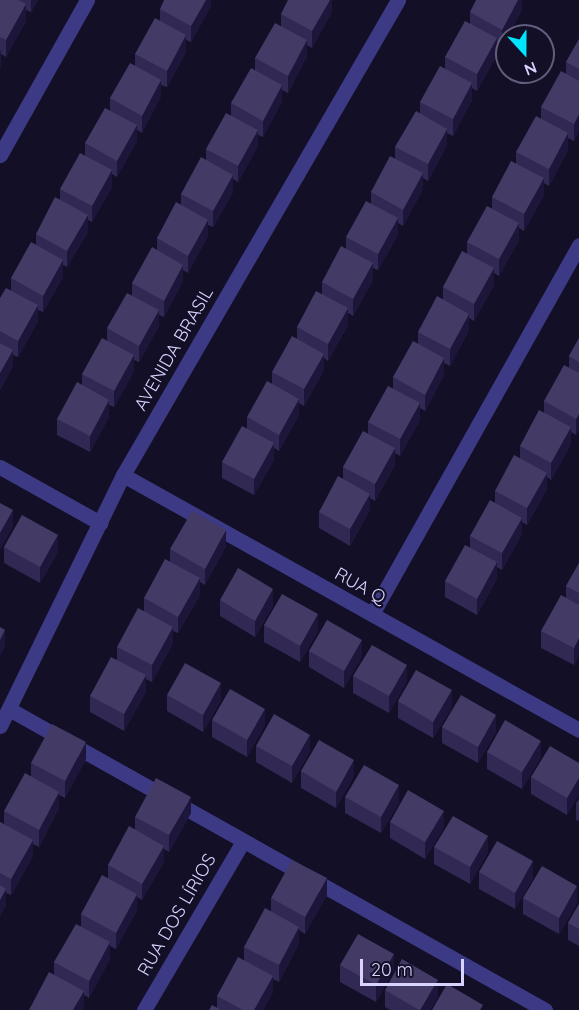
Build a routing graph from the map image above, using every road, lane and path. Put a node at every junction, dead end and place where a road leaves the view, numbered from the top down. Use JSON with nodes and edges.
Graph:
{"nodes":[{"id":1,"x":87,"y":0,"type":"edge"},
{"id":2,"x":398,"y":0,"type":"edge"},
{"id":3,"x":0,"y":155,"type":"edge"},
{"id":4,"x":579,"y":245,"type":"edge"},
{"id":5,"x":0,"y":467,"type":"edge"},
{"id":6,"x":123,"y":475,"type":"junction"},
{"id":7,"x":100,"y":523,"type":"junction"},
{"id":8,"x":372,"y":614,"type":"junction"},
{"id":9,"x":9,"y":709,"type":"junction"},
{"id":10,"x":0,"y":726,"type":"edge"},
{"id":11,"x":579,"y":730,"type":"edge"},
{"id":12,"x":243,"y":841,"type":"junction"},
{"id":13,"x":144,"y":1010,"type":"edge"},
{"id":14,"x":546,"y":1010,"type":"edge"}],
"edges":[{"from":1,"to":3,"type":"street"},
{"from":2,"to":6,"type":"street","name":"AVENIDA BRASIL"},
{"from":4,"to":8,"type":"street"},
{"from":5,"to":7,"type":"street"},
{"from":6,"to":7,"type":"street","name":"AVENIDA BRASIL"},
{"from":6,"to":8,"type":"street","name":"RUA Q"},
{"from":7,"to":9,"type":"street","name":"AVENIDA BRASIL"},
{"from":8,"to":11,"type":"street","name":"RUA Q"},
{"from":9,"to":10,"type":"street","name":"AVENIDA BRASIL"},
{"from":9,"to":12,"type":"street"},
{"from":12,"to":13,"type":"street","name":"RUA DOS LÍRIOS"},
{"from":12,"to":14,"type":"street"}]}
